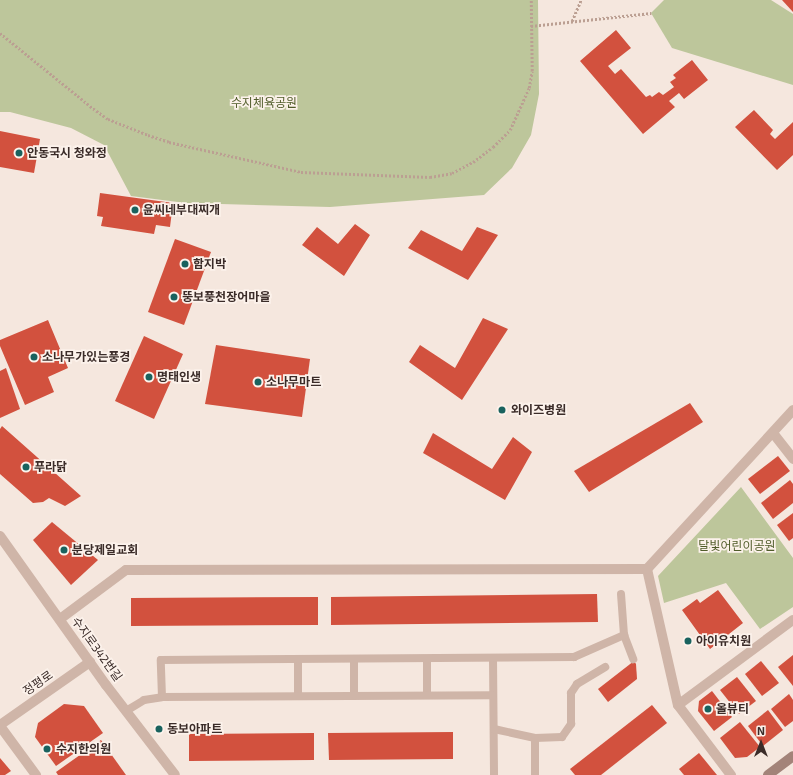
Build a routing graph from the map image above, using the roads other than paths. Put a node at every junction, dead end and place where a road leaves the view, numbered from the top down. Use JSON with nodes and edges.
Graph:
{"nodes":[{"id":1,"x":793,"y":410,"type":"edge"},
{"id":2,"x":773,"y":433,"type":"junction"},
{"id":3,"x":793,"y":459,"type":"edge"},
{"id":4,"x":0,"y":536,"type":"edge"},
{"id":5,"x":647,"y":569,"type":"junction"},
{"id":6,"x":621,"y":594,"type":"dead end"},
{"id":7,"x":60,"y":620,"type":"junction"},
{"id":8,"x":793,"y":620,"type":"edge"},
{"id":9,"x":624,"y":635,"type":"junction"},
{"id":10,"x":493,"y":658,"type":"junction"},
{"id":11,"x":298,"y":659,"type":"junction"},
{"id":12,"x":354,"y":659,"type":"junction"},
{"id":13,"x":427,"y":659,"type":"junction"},
{"id":14,"x":633,"y":660,"type":"dead end"},
{"id":15,"x":90,"y":662,"type":"junction"},
{"id":16,"x":605,"y":667,"type":"dead end"},
{"id":17,"x":427,"y":695,"type":"junction"},
{"id":18,"x":493,"y":695,"type":"junction"},
{"id":19,"x":298,"y":696,"type":"junction"},
{"id":20,"x":354,"y":696,"type":"junction"},
{"id":21,"x":162,"y":697,"type":"junction"},
{"id":22,"x":678,"y":706,"type":"junction"},
{"id":23,"x":126,"y":711,"type":"junction"},
{"id":24,"x":0,"y":725,"type":"edge"},
{"id":25,"x":494,"y":729,"type":"junction"},
{"id":26,"x":535,"y":738,"type":"junction"},
{"id":27,"x":793,"y":756,"type":"edge"},
{"id":28,"x":36,"y":775,"type":"edge"},
{"id":29,"x":175,"y":775,"type":"edge"},
{"id":30,"x":494,"y":775,"type":"edge"},
{"id":31,"x":535,"y":775,"type":"edge"},
{"id":32,"x":731,"y":775,"type":"edge"},
{"id":33,"x":768,"y":775,"type":"edge"}],
"edges":[{"from":1,"to":2,"type":"street"},
{"from":2,"to":3,"type":"street"},
{"from":2,"to":5,"type":"street"},
{"from":4,"to":7,"type":"street","name":"수지로342번길"},
{"from":5,"to":7,"type":"street"},
{"from":5,"to":22,"type":"street"},
{"from":6,"to":9,"type":"lane"},
{"from":7,"to":15,"type":"street","name":"수지로342번길"},
{"from":8,"to":22,"type":"street"},
{"from":9,"to":10,"type":"lane"},
{"from":9,"to":14,"type":"lane"},
{"from":10,"to":13,"type":"lane"},
{"from":10,"to":18,"type":"lane"},
{"from":11,"to":12,"type":"lane"},
{"from":11,"to":19,"type":"lane"},
{"from":11,"to":21,"type":"lane"},
{"from":12,"to":13,"type":"lane"},
{"from":12,"to":20,"type":"lane"},
{"from":13,"to":17,"type":"lane"},
{"from":15,"to":23,"type":"street","name":"수지로342번길"},
{"from":15,"to":24,"type":"street","name":"정평로"},
{"from":16,"to":26,"type":"lane"},
{"from":17,"to":18,"type":"lane"},
{"from":17,"to":20,"type":"lane"},
{"from":18,"to":25,"type":"lane"},
{"from":19,"to":20,"type":"lane"},
{"from":19,"to":21,"type":"lane"},
{"from":21,"to":23,"type":"lane"},
{"from":22,"to":32,"type":"street"},
{"from":23,"to":29,"type":"street","name":"수지로342번길"},
{"from":24,"to":28,"type":"street"},
{"from":25,"to":26,"type":"lane"},
{"from":25,"to":30,"type":"lane"},
{"from":26,"to":31,"type":"lane"},
{"from":27,"to":33,"type":"main road"}]}
